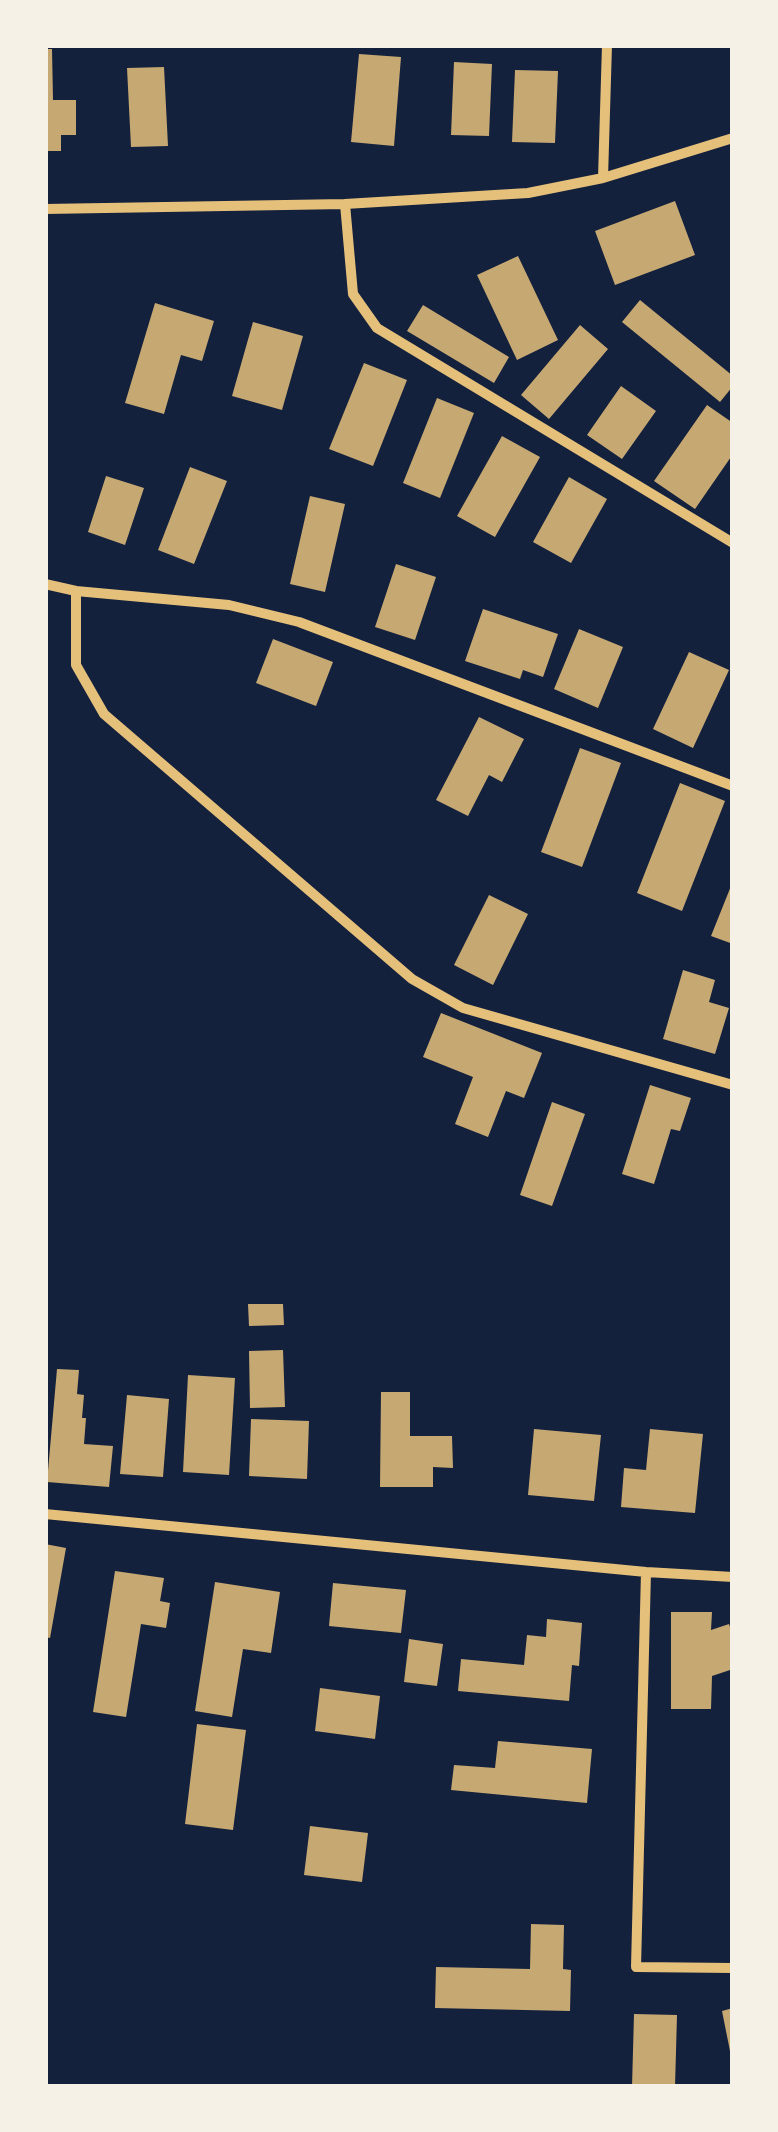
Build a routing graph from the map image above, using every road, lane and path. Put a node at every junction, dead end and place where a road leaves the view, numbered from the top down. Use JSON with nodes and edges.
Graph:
{"nodes":[{"id":1,"x":607,"y":45,"type":"edge"},
{"id":2,"x":733,"y":138,"type":"edge"},
{"id":3,"x":604,"y":178,"type":"junction"},
{"id":4,"x":345,"y":204,"type":"junction"},
{"id":5,"x":45,"y":209,"type":"edge"},
{"id":6,"x":733,"y":543,"type":"edge"},
{"id":7,"x":45,"y":584,"type":"edge"},
{"id":8,"x":76,"y":591,"type":"junction"},
{"id":9,"x":733,"y":786,"type":"edge"},
{"id":10,"x":733,"y":1086,"type":"edge"},
{"id":11,"x":45,"y":1514,"type":"edge"},
{"id":12,"x":646,"y":1572,"type":"junction"},
{"id":13,"x":733,"y":1577,"type":"edge"},
{"id":14,"x":733,"y":1968,"type":"edge"}],
"edges":[{"from":1,"to":3,"type":"street"},
{"from":2,"to":3,"type":"street"},
{"from":3,"to":4,"type":"street"},
{"from":4,"to":5,"type":"street"},
{"from":4,"to":6,"type":"street"},
{"from":7,"to":8,"type":"street"},
{"from":8,"to":9,"type":"street"},
{"from":8,"to":10,"type":"street"},
{"from":11,"to":12,"type":"street"},
{"from":12,"to":13,"type":"street"},
{"from":12,"to":14,"type":"street"}]}
